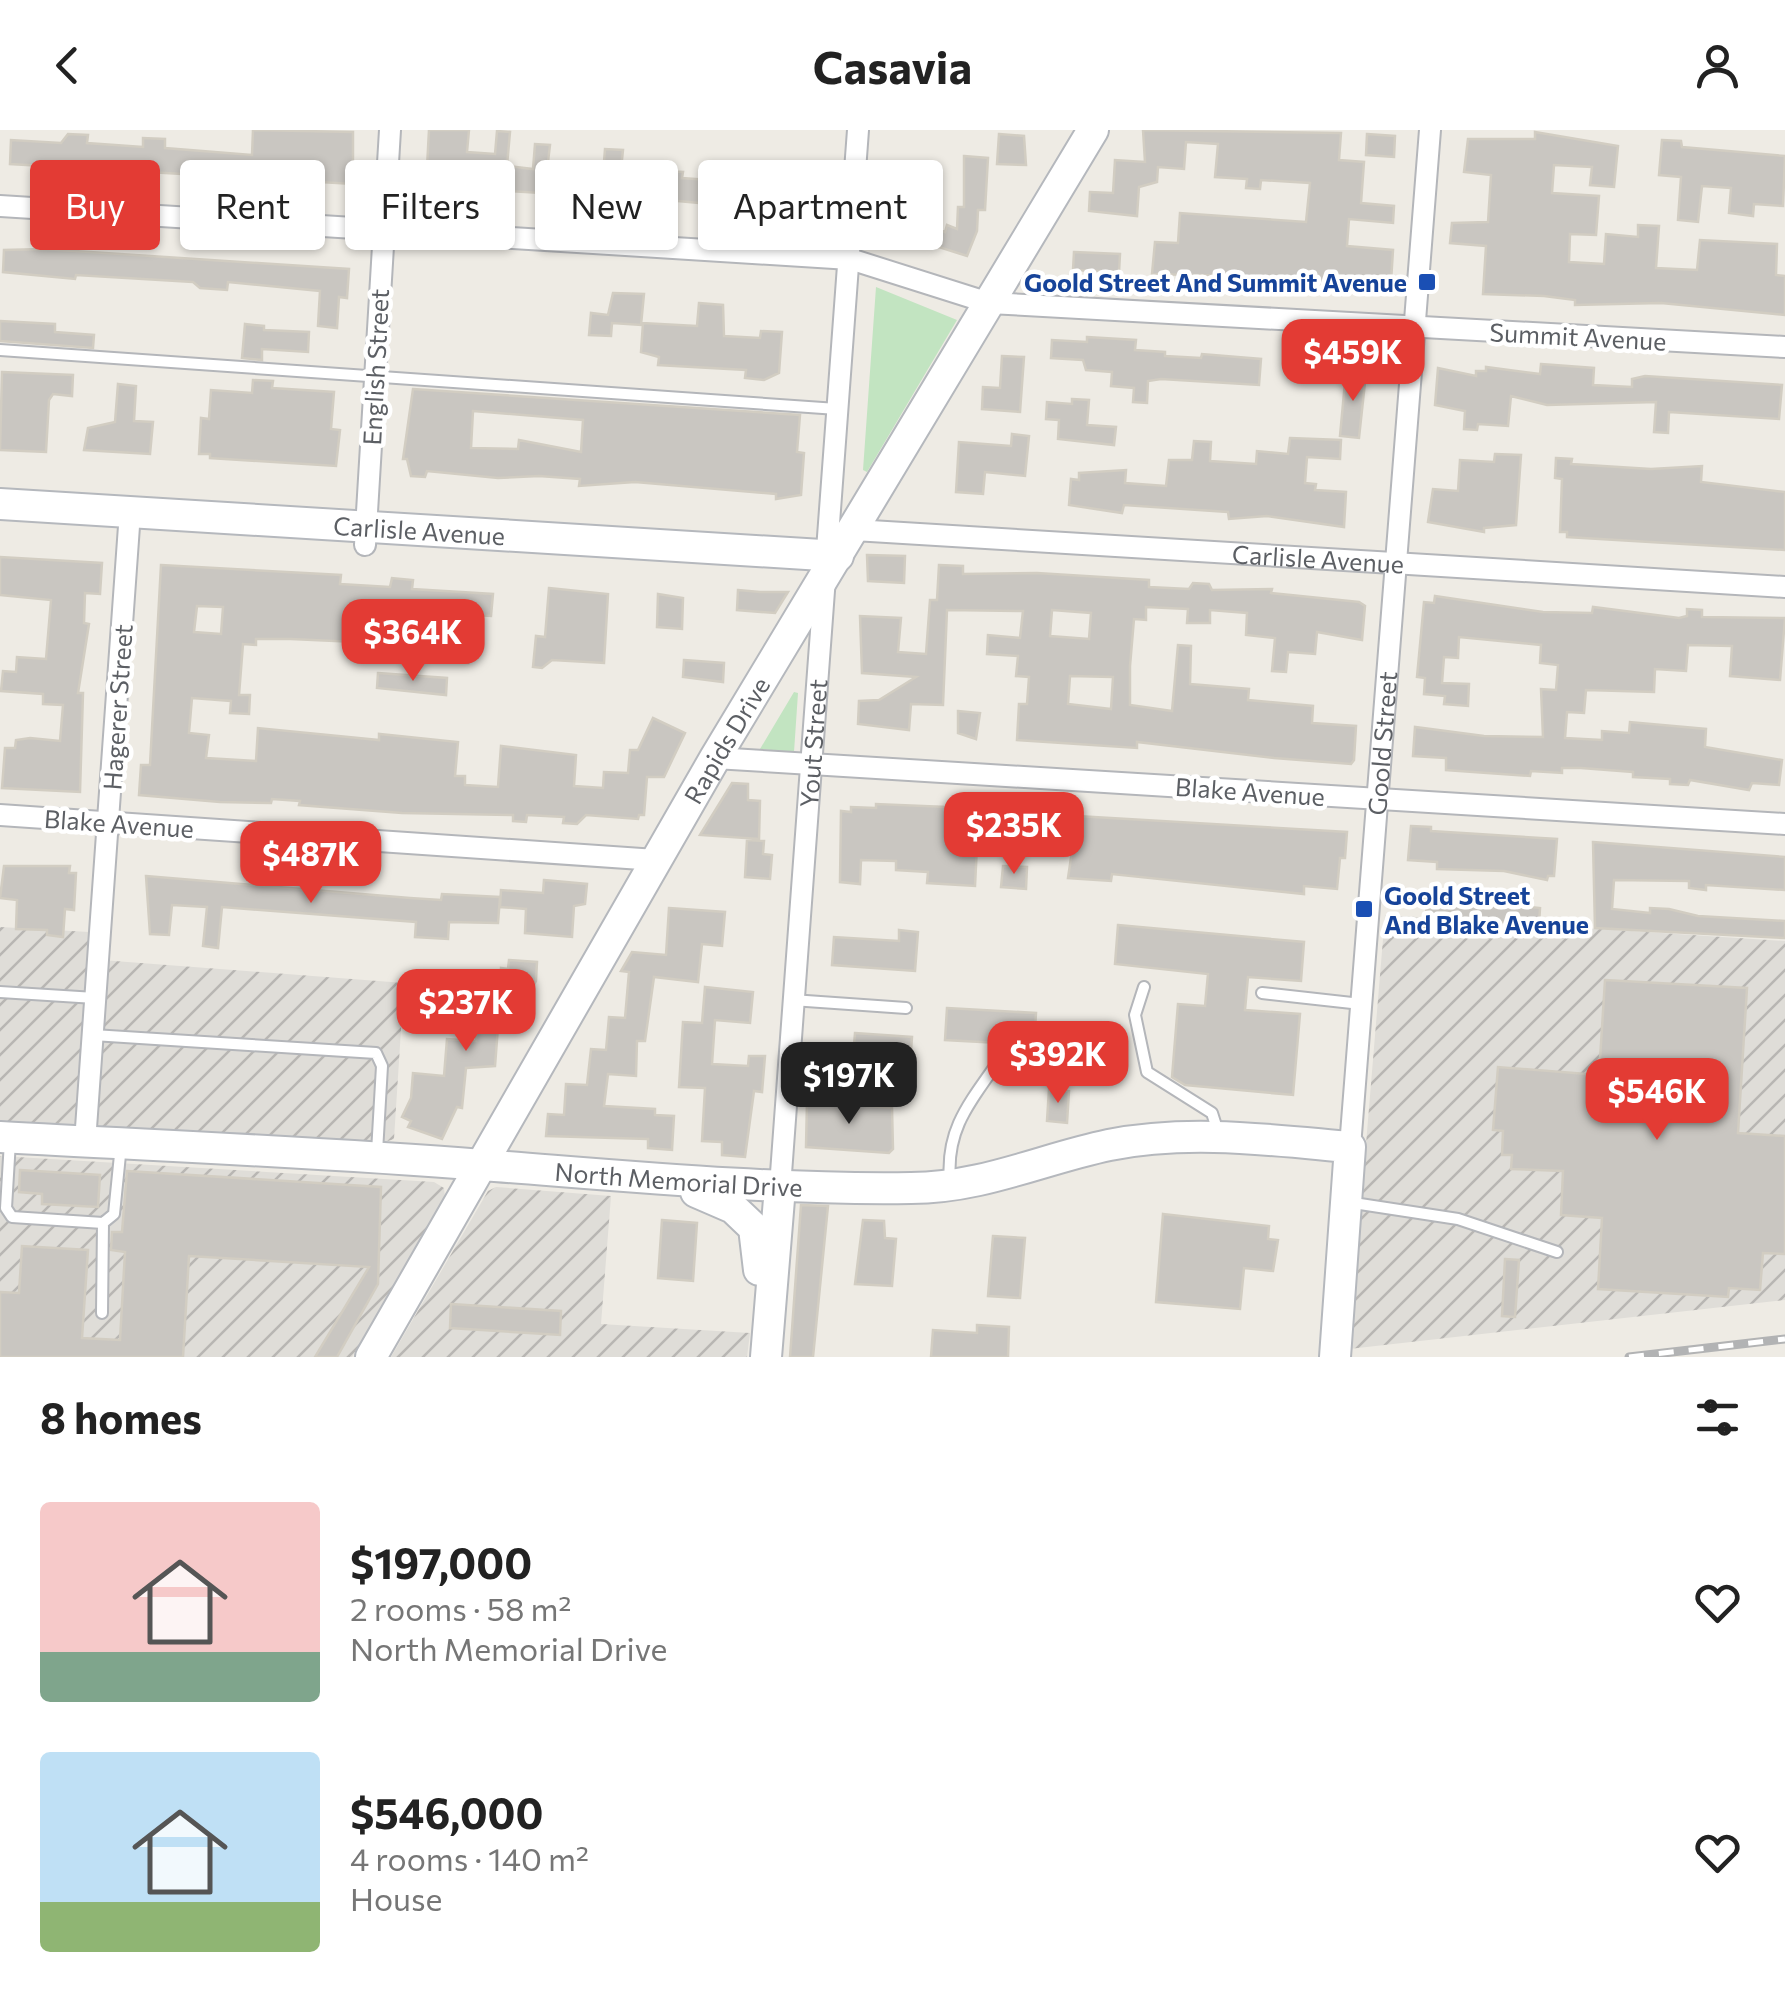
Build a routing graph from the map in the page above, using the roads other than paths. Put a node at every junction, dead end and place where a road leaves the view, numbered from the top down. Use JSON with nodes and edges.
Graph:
{"nodes":[{"id":1,"x":390,"y":130,"type":"edge"},
{"id":2,"x":858,"y":130,"type":"edge"},
{"id":3,"x":1094,"y":130,"type":"edge"},
{"id":4,"x":1430,"y":130,"type":"edge"},
{"id":5,"x":388,"y":160,"type":"edge"},
{"id":6,"x":0,"y":206,"type":"edge"},
{"id":7,"x":345,"y":226,"type":"edge"},
{"id":8,"x":515,"y":237,"type":"edge"},
{"id":9,"x":383,"y":250,"type":"edge"},
{"id":10,"x":850,"y":259,"type":"junction"},
{"id":11,"x":989,"y":303,"type":"junction"},
{"id":12,"x":1415,"y":326,"type":"junction"},
{"id":13,"x":1785,"y":348,"type":"edge"},
{"id":14,"x":0,"y":350,"type":"edge"},
{"id":15,"x":375,"y":377,"type":"junction"},
{"id":16,"x":838,"y":410,"type":"junction"},
{"id":17,"x":0,"y":504,"type":"edge"},
{"id":18,"x":129,"y":522,"type":"junction"},
{"id":19,"x":0,"y":524,"type":"edge"},
{"id":20,"x":365,"y":536,"type":"junction"},
{"id":21,"x":837,"y":553,"type":"junction"},
{"id":22,"x":1396,"y":563,"type":"junction"},
{"id":23,"x":1785,"y":587,"type":"edge"},
{"id":24,"x":715,"y":758,"type":"junction"},
{"id":25,"x":808,"y":764,"type":"junction"},
{"id":26,"x":1377,"y":799,"type":"junction"},
{"id":27,"x":0,"y":815,"type":"edge"},
{"id":28,"x":109,"y":822,"type":"junction"},
{"id":29,"x":1785,"y":824,"type":"edge"},
{"id":30,"x":656,"y":860,"type":"junction"},
{"id":31,"x":1144,"y":987,"type":"dead end"},
{"id":32,"x":0,"y":992,"type":"edge"},
{"id":33,"x":1262,"y":993,"type":"dead end"},
{"id":34,"x":96,"y":998,"type":"junction"},
{"id":35,"x":792,"y":1000,"type":"junction"},
{"id":36,"x":1361,"y":1004,"type":"junction"},
{"id":37,"x":906,"y":1008,"type":"dead end"},
{"id":38,"x":93,"y":1035,"type":"junction"},
{"id":39,"x":993,"y":1069,"type":"dead end"},
{"id":40,"x":5,"y":1137,"type":"edge"},
{"id":41,"x":1220,"y":1138,"type":"junction"},
{"id":42,"x":85,"y":1142,"type":"junction"},
{"id":43,"x":121,"y":1144,"type":"junction"},
{"id":44,"x":1350,"y":1146,"type":"junction"},
{"id":45,"x":376,"y":1158,"type":"junction"},
{"id":46,"x":481,"y":1164,"type":"junction"},
{"id":47,"x":686,"y":1184,"type":"junction"},
{"id":48,"x":951,"y":1186,"type":"junction"},
{"id":49,"x":780,"y":1187,"type":"junction"},
{"id":50,"x":1346,"y":1202,"type":"junction"},
{"id":51,"x":103,"y":1223,"type":"junction"},
{"id":52,"x":1557,"y":1252,"type":"dead end"},
{"id":53,"x":770,"y":1296,"type":"junction"},
{"id":54,"x":102,"y":1313,"type":"dead end"},
{"id":55,"x":370,"y":1357,"type":"edge"},
{"id":56,"x":766,"y":1357,"type":"edge"},
{"id":57,"x":1335,"y":1357,"type":"edge"}],
"edges":[{"from":1,"to":5,"type":"street","name":"English Street"},
{"from":2,"to":10,"type":"street","name":"Yout Street"},
{"from":3,"to":11,"type":"street","name":"Rapids Drive"},
{"from":4,"to":12,"type":"street","name":"Goold Street"},
{"from":6,"to":7,"type":"street","name":"Summit Avenue"},
{"from":8,"to":10,"type":"street","name":"Summit Avenue"},
{"from":9,"to":15,"type":"street","name":"English Street"},
{"from":10,"to":11,"type":"street","name":"Summit Avenue"},
{"from":10,"to":16,"type":"street","name":"Yout Street"},
{"from":11,"to":12,"type":"street","name":"Summit Avenue"},
{"from":11,"to":21,"type":"street","name":"Rapids Drive"},
{"from":12,"to":13,"type":"street","name":"Summit Avenue"},
{"from":12,"to":22,"type":"street","name":"Goold Street"},
{"from":14,"to":15,"type":"lane"},
{"from":15,"to":16,"type":"lane"},
{"from":15,"to":20,"type":"street","name":"English Street"},
{"from":16,"to":21,"type":"street","name":"Yout Street"},
{"from":17,"to":18,"type":"street","name":"Carlisle Avenue"},
{"from":18,"to":19,"type":"street","name":"Carlisle Avenue"},
{"from":18,"to":20,"type":"street","name":"Carlisle Avenue"},
{"from":18,"to":28,"type":"street","name":"Hagerer Street"},
{"from":20,"to":21,"type":"street","name":"Carlisle Avenue"},
{"from":21,"to":22,"type":"street","name":"Carlisle Avenue"},
{"from":21,"to":24,"type":"street","name":"Rapids Drive"},
{"from":21,"to":25,"type":"street","name":"Yout Street"},
{"from":22,"to":23,"type":"street","name":"Carlisle Avenue"},
{"from":22,"to":26,"type":"street","name":"Goold Street"},
{"from":24,"to":25,"type":"street","name":"Blake Avenue"},
{"from":24,"to":30,"type":"street","name":"Rapids Drive"},
{"from":25,"to":26,"type":"street","name":"Blake Avenue"},
{"from":25,"to":35,"type":"street","name":"Yout Street"},
{"from":26,"to":29,"type":"street","name":"Blake Avenue"},
{"from":26,"to":36,"type":"street","name":"Goold Street"},
{"from":27,"to":28,"type":"street","name":"Blake Avenue"},
{"from":28,"to":30,"type":"street","name":"Blake Avenue"},
{"from":28,"to":34,"type":"street","name":"Hagerer Street"},
{"from":30,"to":46,"type":"street","name":"Rapids Drive"},
{"from":31,"to":41,"type":"lane"},
{"from":32,"to":34,"type":"lane"},
{"from":33,"to":36,"type":"lane"},
{"from":34,"to":38,"type":"street","name":"Hagerer Street"},
{"from":35,"to":37,"type":"lane"},
{"from":35,"to":49,"type":"street","name":"Yout Street"},
{"from":36,"to":44,"type":"street","name":"Goold Street"},
{"from":38,"to":42,"type":"street","name":"Hagerer Street"},
{"from":38,"to":45,"type":"lane"},
{"from":39,"to":48,"type":"lane"},
{"from":40,"to":42,"type":"street","name":"North Memorial Drive"},
{"from":40,"to":51,"type":"lane"},
{"from":41,"to":44,"type":"street","name":"North Memorial Drive"},
{"from":41,"to":48,"type":"street","name":"North Memorial Drive"},
{"from":42,"to":43,"type":"street","name":"North Memorial Drive"},
{"from":43,"to":45,"type":"street","name":"North Memorial Drive"},
{"from":43,"to":51,"type":"lane"},
{"from":44,"to":50,"type":"street","name":"Goold Street"},
{"from":45,"to":46,"type":"street","name":"North Memorial Drive"},
{"from":46,"to":47,"type":"street","name":"North Memorial Drive"},
{"from":46,"to":55,"type":"street","name":"Rapids Drive"},
{"from":47,"to":49,"type":"street","name":"North Memorial Drive"},
{"from":47,"to":53,"type":"street"},
{"from":48,"to":49,"type":"street","name":"North Memorial Drive"},
{"from":49,"to":53,"type":"street","name":"Yout Street"},
{"from":50,"to":52,"type":"lane"},
{"from":50,"to":57,"type":"street","name":"Goold Street"},
{"from":51,"to":54,"type":"lane"},
{"from":53,"to":56,"type":"street","name":"Yout Street"}]}
